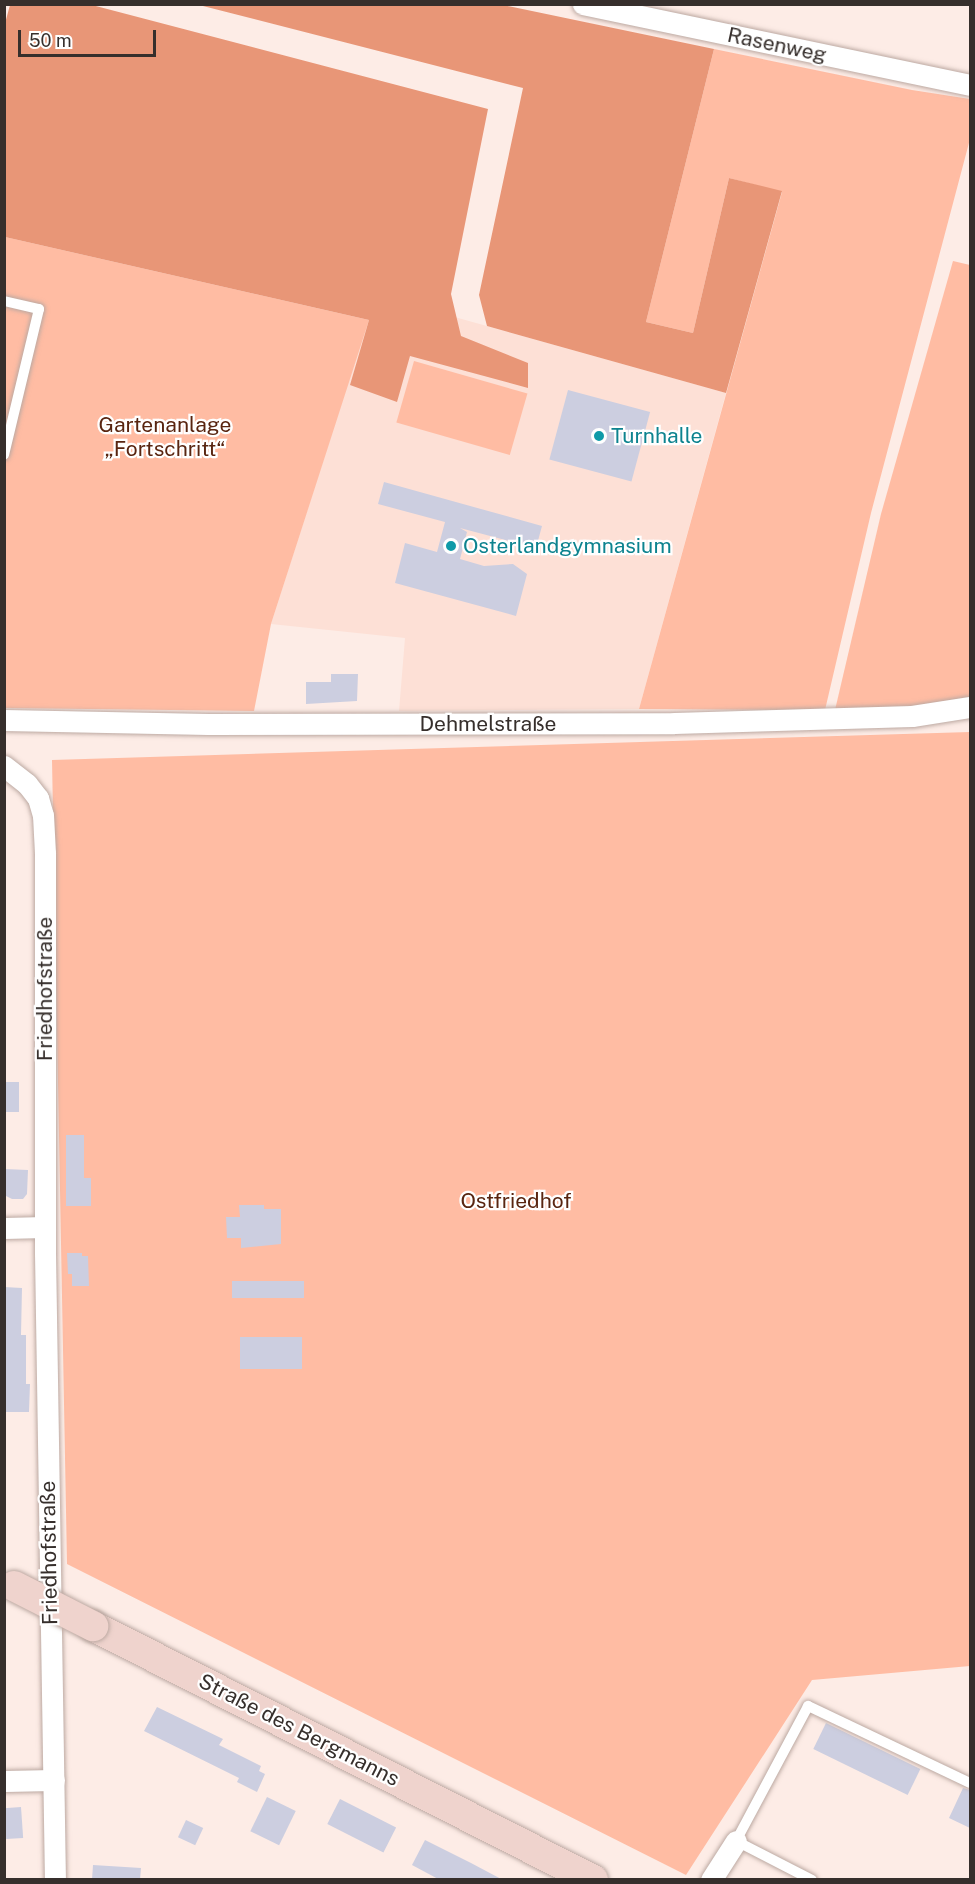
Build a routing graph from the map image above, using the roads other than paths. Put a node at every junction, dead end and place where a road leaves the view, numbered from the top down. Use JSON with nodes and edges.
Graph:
{"nodes":[{"id":1,"x":583,"y":4,"type":"edge"},
{"id":2,"x":970,"y":85,"type":"edge"},
{"id":3,"x":4,"y":301,"type":"edge"},
{"id":4,"x":4,"y":455,"type":"edge"},
{"id":5,"x":970,"y":707,"type":"edge"},
{"id":6,"x":4,"y":720,"type":"edge"},
{"id":7,"x":4,"y":766,"type":"edge"},
{"id":8,"x":45,"y":1227,"type":"junction"},
{"id":9,"x":4,"y":1228,"type":"edge"},
{"id":10,"x":9,"y":1583,"type":"edge"},
{"id":11,"x":54,"y":1780,"type":"junction"},
{"id":12,"x":4,"y":1781,"type":"edge"},
{"id":13,"x":970,"y":1783,"type":"edge"},
{"id":14,"x":736,"y":1841,"type":"junction"},
{"id":15,"x":55,"y":1880,"type":"edge"},
{"id":16,"x":593,"y":1880,"type":"edge"},
{"id":17,"x":711,"y":1880,"type":"edge"},
{"id":18,"x":812,"y":1880,"type":"edge"}],
"edges":[{"from":1,"to":2,"type":"street","name":"Rasenweg"},
{"from":3,"to":4,"type":"lane"},
{"from":5,"to":6,"type":"street","name":"Dehmelstraße"},
{"from":7,"to":8,"type":"street","name":"Friedhofstraße"},
{"from":8,"to":9,"type":"street"},
{"from":8,"to":11,"type":"street","name":"Friedhofstraße"},
{"from":10,"to":16,"type":"main road","name":"Straße des Bergmanns","bridge":true},
{"from":11,"to":12,"type":"street"},
{"from":11,"to":15,"type":"street","name":"Friedhofstraße"},
{"from":13,"to":14,"type":"lane"},
{"from":14,"to":17,"type":"street"},
{"from":14,"to":18,"type":"lane"}]}
